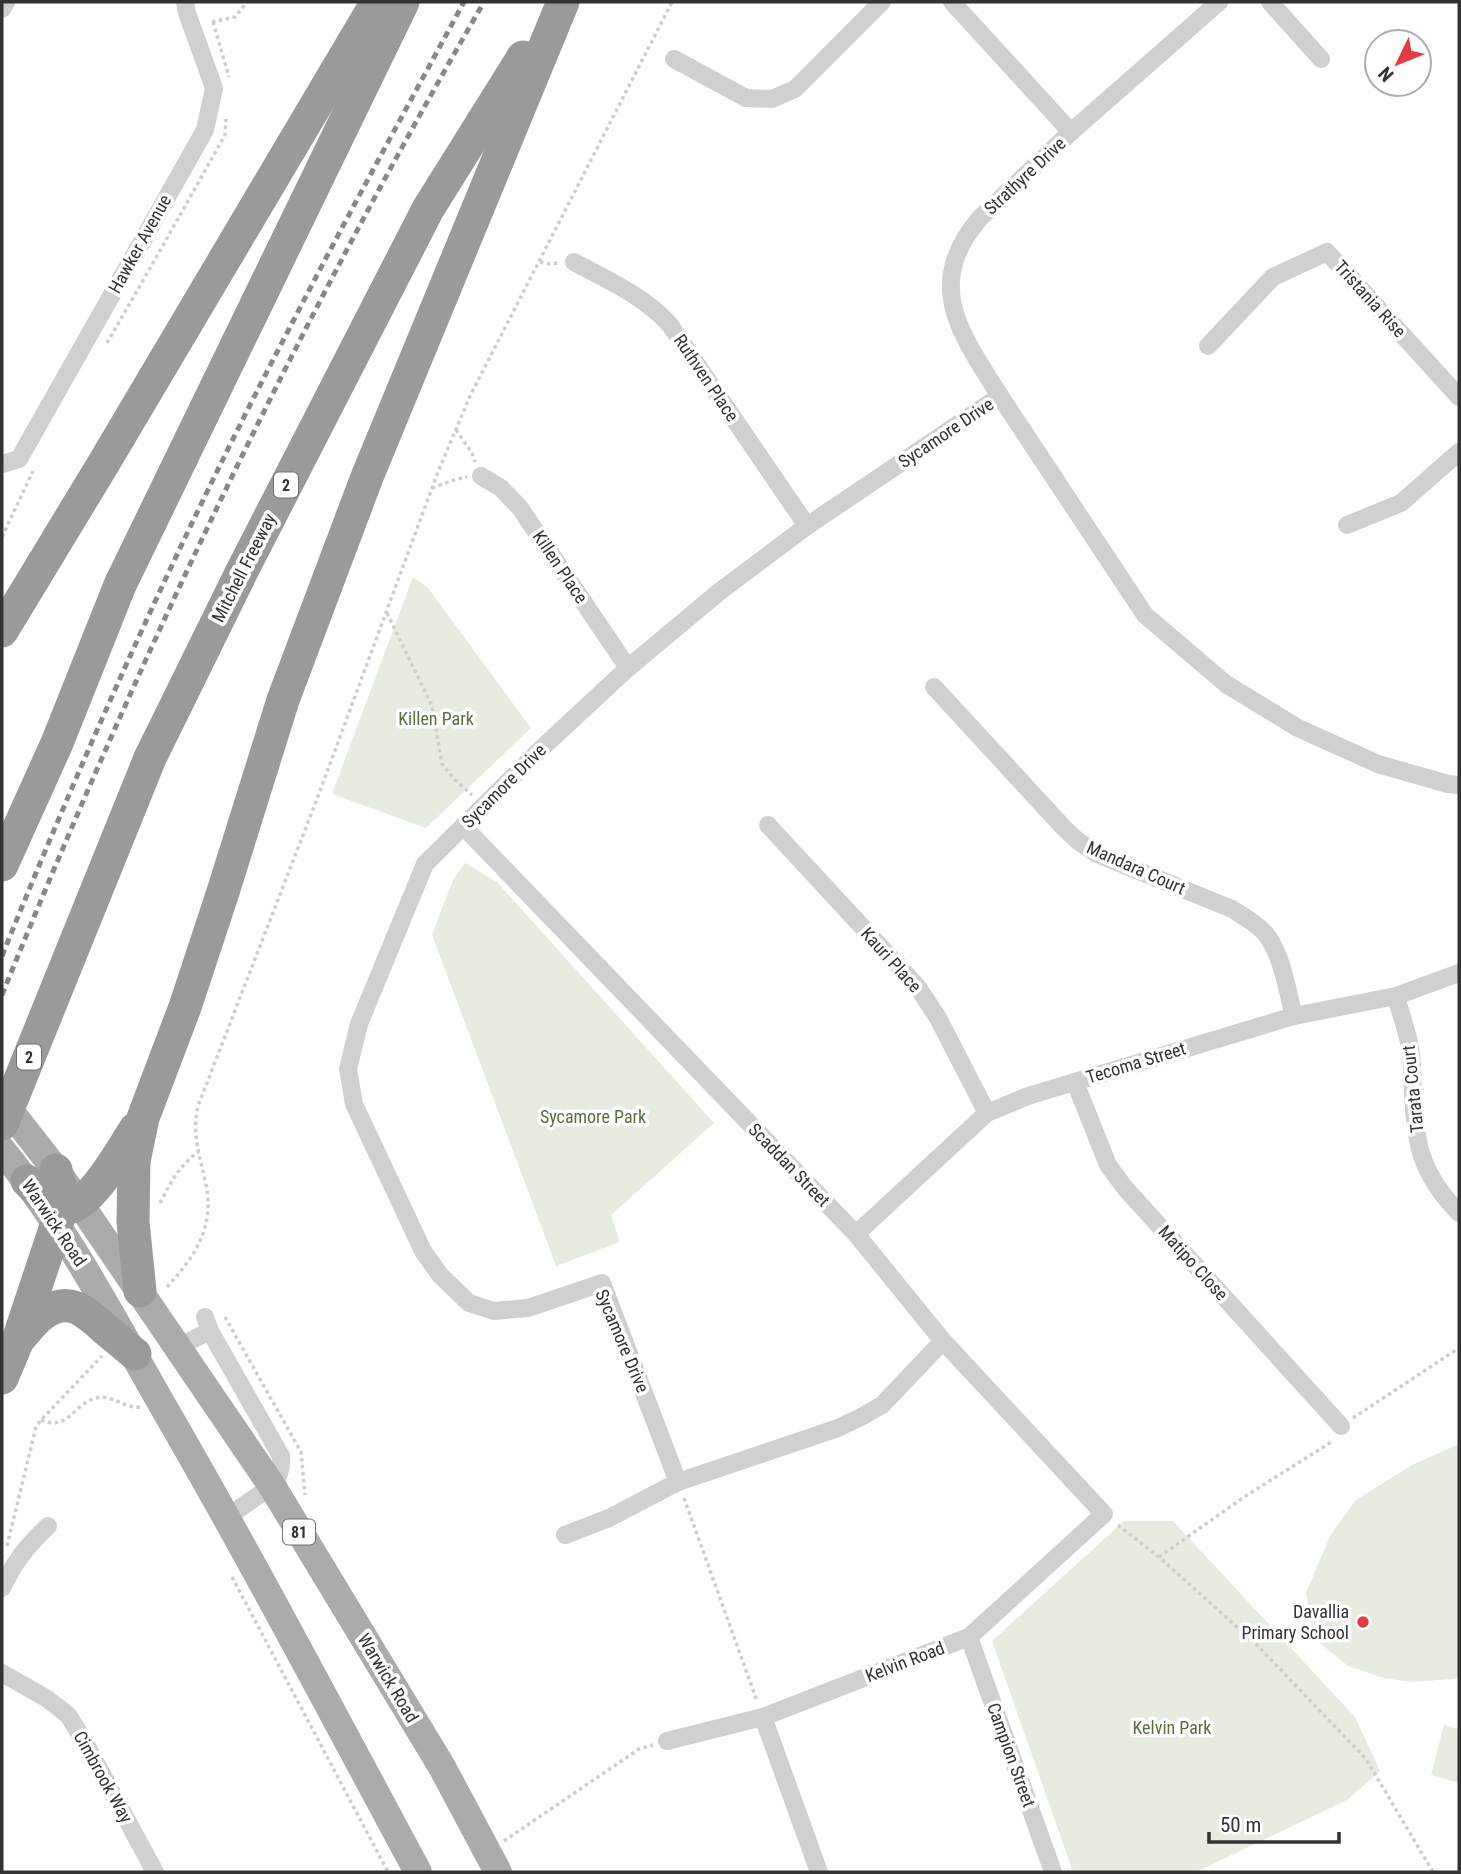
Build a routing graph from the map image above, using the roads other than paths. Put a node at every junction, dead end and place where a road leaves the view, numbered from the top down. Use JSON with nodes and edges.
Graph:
{"nodes":[{"id":1,"x":6,"y":2,"type":"edge"},
{"id":2,"x":185,"y":2,"type":"edge"},
{"id":3,"x":377,"y":2,"type":"edge"},
{"id":4,"x":403,"y":2,"type":"edge"},
{"id":5,"x":561,"y":2,"type":"edge"},
{"id":6,"x":882,"y":2,"type":"edge"},
{"id":7,"x":952,"y":2,"type":"edge"},
{"id":8,"x":1219,"y":2,"type":"edge"},
{"id":9,"x":1270,"y":2,"type":"edge"},
{"id":10,"x":2,"y":9,"type":"edge"},
{"id":11,"x":674,"y":59,"type":"dead end"},
{"id":12,"x":1321,"y":59,"type":"dead end"},
{"id":13,"x":1071,"y":132,"type":"junction"},
{"id":14,"x":574,"y":261,"type":"dead end"},
{"id":15,"x":1208,"y":346,"type":"dead end"},
{"id":16,"x":1000,"y":396,"type":"junction"},
{"id":17,"x":1459,"y":397,"type":"edge"},
{"id":18,"x":1459,"y":452,"type":"edge"},
{"id":19,"x":2,"y":464,"type":"edge"},
{"id":20,"x":481,"y":476,"type":"road end"},
{"id":21,"x":1347,"y":525,"type":"dead end"},
{"id":22,"x":807,"y":526,"type":"junction"},
{"id":23,"x":2,"y":631,"type":"edge"},
{"id":24,"x":628,"y":668,"type":"junction"},
{"id":25,"x":934,"y":687,"type":"dead end"},
{"id":26,"x":1459,"y":785,"type":"edge"},
{"id":27,"x":768,"y":825,"type":"dead end"},
{"id":28,"x":463,"y":826,"type":"junction"},
{"id":29,"x":2,"y":865,"type":"edge"},
{"id":30,"x":1459,"y":973,"type":"edge"},
{"id":31,"x":1396,"y":996,"type":"junction"},
{"id":32,"x":1294,"y":1016,"type":"junction"},
{"id":33,"x":1075,"y":1082,"type":"junction"},
{"id":34,"x":2,"y":1101,"type":"edge"},
{"id":35,"x":987,"y":1113,"type":"junction"},
{"id":36,"x":143,"y":1118,"type":"junction"},
{"id":37,"x":16,"y":1130,"type":"edge"},
{"id":38,"x":25,"y":1167,"type":"edge"},
{"id":39,"x":66,"y":1212,"type":"junction"},
{"id":40,"x":1459,"y":1213,"type":"edge"},
{"id":41,"x":856,"y":1234,"type":"junction"},
{"id":42,"x":154,"y":1289,"type":"junction"},
{"id":43,"x":18,"y":1340,"type":"junction"},
{"id":44,"x":943,"y":1341,"type":"junction"},
{"id":45,"x":178,"y":1347,"type":"junction"},
{"id":46,"x":120,"y":1353,"type":"junction"},
{"id":47,"x":2,"y":1378,"type":"edge"},
{"id":48,"x":1337,"y":1433,"type":"road end"},
{"id":49,"x":678,"y":1482,"type":"junction"},
{"id":50,"x":272,"y":1486,"type":"junction"},
{"id":51,"x":1104,"y":1514,"type":"joint"},
{"id":52,"x":227,"y":1517,"type":"junction"},
{"id":53,"x":48,"y":1526,"type":"dead end"},
{"id":54,"x":565,"y":1535,"type":"dead end"},
{"id":55,"x":2,"y":1588,"type":"edge"},
{"id":56,"x":969,"y":1637,"type":"junction"},
{"id":57,"x":2,"y":1673,"type":"edge"},
{"id":58,"x":763,"y":1717,"type":"junction"},
{"id":59,"x":667,"y":1741,"type":"road end"},
{"id":60,"x":155,"y":1872,"type":"edge"},
{"id":61,"x":418,"y":1872,"type":"edge"},
{"id":62,"x":498,"y":1872,"type":"edge"},
{"id":63,"x":819,"y":1872,"type":"edge"},
{"id":64,"x":1053,"y":1872,"type":"edge"}],
"edges":[{"from":1,"to":10,"type":"street"},
{"from":2,"to":19,"type":"street","name":"Hawker Avenue"},
{"from":3,"to":23,"type":"highway"},
{"from":4,"to":29,"type":"highway"},
{"from":5,"to":36,"type":"highway"},
{"from":5,"to":37,"type":"highway","name":"Mitchell Freeway","number":"2"},
{"from":6,"to":11,"type":"street"},
{"from":7,"to":13,"type":"street"},
{"from":8,"to":13,"type":"street","name":"Strathyre Drive"},
{"from":9,"to":12,"type":"street"},
{"from":13,"to":16,"type":"street","name":"Strathyre Drive"},
{"from":14,"to":22,"type":"street","name":"Ruthven Place"},
{"from":15,"to":17,"type":"street","name":"Tristania Rise"},
{"from":16,"to":22,"type":"street","name":"Sycamore Drive"},
{"from":16,"to":26,"type":"street","name":"Sycamore Drive"},
{"from":18,"to":21,"type":"street"},
{"from":20,"to":24,"type":"street","name":"Killen Place"},
{"from":22,"to":24,"type":"street","name":"Sycamore Drive"},
{"from":24,"to":28,"type":"street","name":"Sycamore Drive"},
{"from":25,"to":32,"type":"street","name":"Mandara Court"},
{"from":27,"to":35,"type":"street","name":"Kauri Place"},
{"from":28,"to":41,"type":"street","name":"Scaddan Street"},
{"from":28,"to":49,"type":"street","name":"Sycamore Drive"},
{"from":30,"to":31,"type":"street","name":"Tecoma Street"},
{"from":31,"to":32,"type":"street","name":"Tecoma Street"},
{"from":31,"to":40,"type":"street","name":"Tarata Court"},
{"from":32,"to":33,"type":"street","name":"Tecoma Street"},
{"from":33,"to":35,"type":"street","name":"Tecoma Street"},
{"from":33,"to":48,"type":"street","name":"Matipo Close"},
{"from":34,"to":37,"type":"main road","name":"Warwick Road"},
{"from":35,"to":41,"type":"street","name":"Tecoma Street"},
{"from":36,"to":39,"type":"highway"},
{"from":36,"to":42,"type":"highway"},
{"from":37,"to":38,"type":"main road","name":"Warwick Road"},
{"from":38,"to":39,"type":"highway"},
{"from":39,"to":42,"type":"main road","name":"Warwick Road","number":"81"},
{"from":39,"to":43,"type":"highway"},
{"from":39,"to":46,"type":"main road","name":"Warwick Road"},
{"from":41,"to":44,"type":"street","name":"Scaddan Street"},
{"from":42,"to":45,"type":"main road","name":"Warwick Road","number":"81"},
{"from":43,"to":46,"type":"highway"},
{"from":43,"to":47,"type":"highway"},
{"from":44,"to":49,"type":"street"},
{"from":44,"to":51,"type":"street","name":"Scaddan Street"},
{"from":45,"to":50,"type":"main road","name":"Warwick Road","number":"81"},
{"from":45,"to":50,"type":"street"},
{"from":46,"to":52,"type":"main road","name":"Warwick Road"},
{"from":49,"to":54,"type":"street"},
{"from":50,"to":52,"type":"street"},
{"from":50,"to":62,"type":"main road","name":"Warwick Road","number":"81"},
{"from":51,"to":56,"type":"street","name":"Kelvin Road"},
{"from":52,"to":61,"type":"main road","name":"Warwick Road"},
{"from":53,"to":55,"type":"street"},
{"from":56,"to":58,"type":"street","name":"Kelvin Road"},
{"from":56,"to":64,"type":"street","name":"Campion Street"},
{"from":57,"to":60,"type":"street","name":"Cimbrook Way"},
{"from":58,"to":59,"type":"street","name":"Kelvin Road"},
{"from":58,"to":63,"type":"street"}]}
